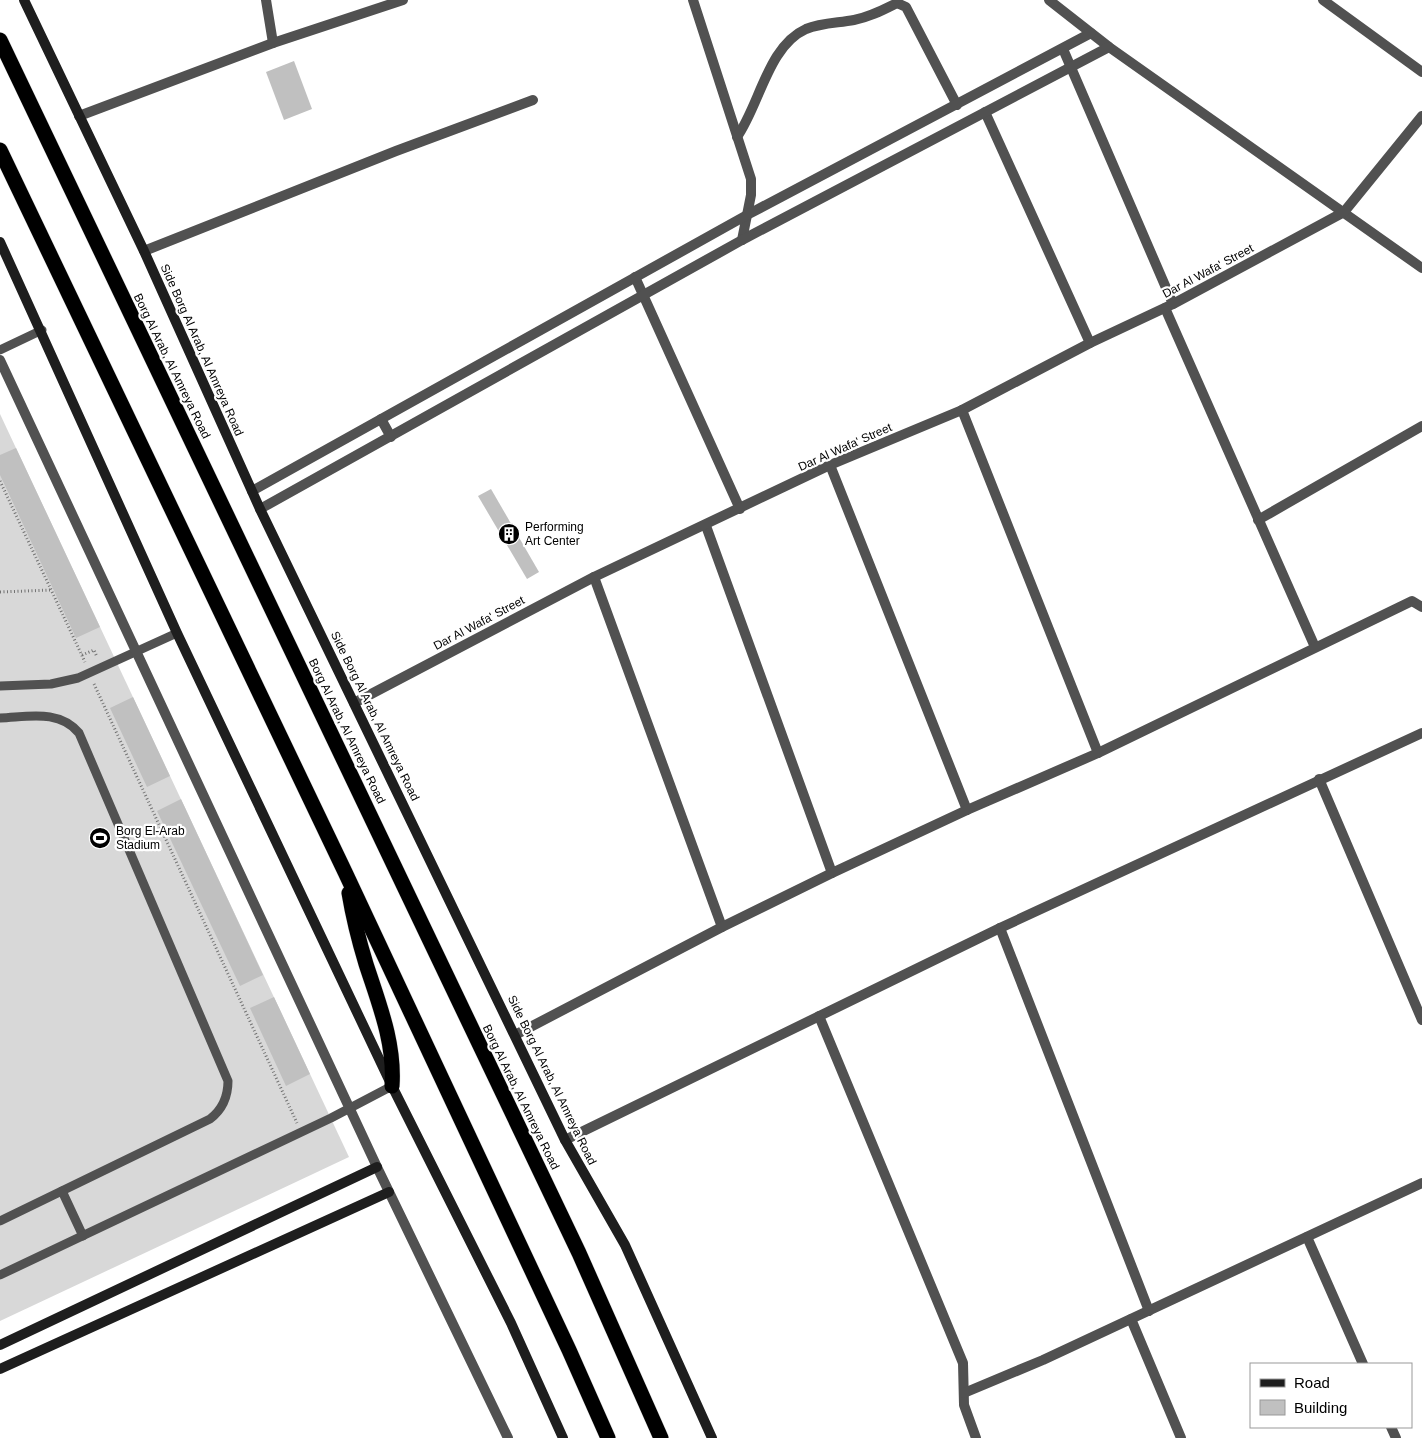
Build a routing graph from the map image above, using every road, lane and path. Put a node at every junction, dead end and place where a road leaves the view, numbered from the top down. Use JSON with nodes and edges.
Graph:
{"nodes":[{"id":1,"x":24,"y":0,"type":"edge"},
{"id":2,"x":266,"y":0,"type":"edge"},
{"id":3,"x":403,"y":0,"type":"edge"},
{"id":4,"x":693,"y":0,"type":"edge"},
{"id":5,"x":1050,"y":0,"type":"edge"},
{"id":6,"x":1323,"y":0,"type":"edge"},
{"id":7,"x":1091,"y":33,"type":"junction"},
{"id":8,"x":0,"y":40,"type":"edge"},
{"id":9,"x":273,"y":43,"type":"junction"},
{"id":10,"x":1109,"y":47,"type":"junction"},
{"id":11,"x":1063,"y":49,"type":"junction"},
{"id":12,"x":1073,"y":66,"type":"junction"},
{"id":13,"x":1422,"y":72,"type":"edge"},
{"id":14,"x":533,"y":100,"type":"dead end"},
{"id":15,"x":957,"y":105,"type":"junction"},
{"id":16,"x":986,"y":112,"type":"junction"},
{"id":17,"x":80,"y":116,"type":"junction"},
{"id":18,"x":1422,"y":116,"type":"edge"},
{"id":19,"x":738,"y":137,"type":"junction"},
{"id":20,"x":0,"y":150,"type":"edge"},
{"id":21,"x":1344,"y":212,"type":"junction"},
{"id":22,"x":747,"y":215,"type":"junction"},
{"id":23,"x":742,"y":240,"type":"junction"},
{"id":24,"x":0,"y":242,"type":"edge"},
{"id":25,"x":144,"y":251,"type":"junction"},
{"id":26,"x":1422,"y":268,"type":"edge"},
{"id":27,"x":635,"y":277,"type":"junction"},
{"id":28,"x":644,"y":294,"type":"junction"},
{"id":29,"x":1169,"y":306,"type":"junction"},
{"id":30,"x":42,"y":330,"type":"junction"},
{"id":31,"x":1090,"y":343,"type":"junction"},
{"id":32,"x":0,"y":350,"type":"edge"},
{"id":33,"x":0,"y":360,"type":"edge"},
{"id":34,"x":962,"y":410,"type":"junction"},
{"id":35,"x":381,"y":419,"type":"junction"},
{"id":36,"x":1422,"y":426,"type":"edge"},
{"id":37,"x":391,"y":437,"type":"junction"},
{"id":38,"x":830,"y":465,"type":"junction"},
{"id":39,"x":0,"y":481,"type":"edge"},
{"id":40,"x":252,"y":491,"type":"junction"},
{"id":41,"x":260,"y":509,"type":"junction"},
{"id":42,"x":740,"y":509,"type":"junction"},
{"id":43,"x":1258,"y":520,"type":"junction"},
{"id":44,"x":706,"y":526,"type":"junction"},
{"id":45,"x":594,"y":577,"type":"junction"},
{"id":46,"x":51,"y":590,"type":"junction"},
{"id":47,"x":0,"y":592,"type":"edge"},
{"id":48,"x":1422,"y":607,"type":"edge"},
{"id":49,"x":177,"y":633,"type":"junction"},
{"id":50,"x":1315,"y":647,"type":"junction"},
{"id":51,"x":137,"y":653,"type":"junction"},
{"id":52,"x":90,"y":674,"type":"junction"},
{"id":53,"x":0,"y":686,"type":"edge"},
{"id":54,"x":354,"y":703,"type":"junction"},
{"id":55,"x":0,"y":718,"type":"edge"},
{"id":56,"x":1422,"y":733,"type":"edge"},
{"id":57,"x":1098,"y":753,"type":"junction"},
{"id":58,"x":1319,"y":780,"type":"junction"},
{"id":59,"x":968,"y":810,"type":"junction"},
{"id":60,"x":345,"y":872,"type":"junction"},
{"id":61,"x":832,"y":874,"type":"junction"},
{"id":62,"x":722,"y":927,"type":"junction"},
{"id":63,"x":1000,"y":928,"type":"junction"},
{"id":64,"x":819,"y":1016,"type":"junction"},
{"id":65,"x":1422,"y":1020,"type":"edge"},
{"id":66,"x":515,"y":1035,"type":"junction"},
{"id":67,"x":392,"y":1086,"type":"junction"},
{"id":68,"x":350,"y":1109,"type":"junction"},
{"id":69,"x":302,"y":1132,"type":"junction"},
{"id":70,"x":565,"y":1140,"type":"junction"},
{"id":71,"x":377,"y":1168,"type":"junction"},
{"id":72,"x":1422,"y":1184,"type":"edge"},
{"id":73,"x":62,"y":1191,"type":"junction"},
{"id":74,"x":389,"y":1192,"type":"junction"},
{"id":75,"x":0,"y":1221,"type":"edge"},
{"id":76,"x":83,"y":1236,"type":"junction"},
{"id":77,"x":1307,"y":1237,"type":"junction"},
{"id":78,"x":0,"y":1275,"type":"edge"},
{"id":79,"x":1149,"y":1311,"type":"junction"},
{"id":80,"x":1131,"y":1319,"type":"junction"},
{"id":81,"x":0,"y":1345,"type":"edge"},
{"id":82,"x":1363,"y":1363,"type":"edge"},
{"id":83,"x":0,"y":1369,"type":"edge"},
{"id":84,"x":964,"y":1394,"type":"junction"},
{"id":85,"x":508,"y":1438,"type":"edge"},
{"id":86,"x":564,"y":1438,"type":"edge"},
{"id":87,"x":608,"y":1438,"type":"edge"},
{"id":88,"x":660,"y":1438,"type":"edge"},
{"id":89,"x":712,"y":1438,"type":"edge"},
{"id":90,"x":976,"y":1438,"type":"edge"},
{"id":91,"x":1181,"y":1438,"type":"edge"}],
"edges":[{"from":1,"to":17,"type":"street","name":"Side Borg Al Arab, Al Amreya Road"},
{"from":2,"to":9,"type":"street"},
{"from":3,"to":9,"type":"street"},
{"from":4,"to":19,"type":"street"},
{"from":5,"to":7,"type":"street"},
{"from":6,"to":13,"type":"street"},
{"from":7,"to":10,"type":"street"},
{"from":7,"to":11,"type":"street"},
{"from":8,"to":88,"type":"highway","name":"Borg Al Arab, Al Amreya Road"},
{"from":9,"to":17,"type":"street"},
{"from":10,"to":12,"type":"street"},
{"from":10,"to":21,"type":"street"},
{"from":11,"to":12,"type":"street"},
{"from":11,"to":15,"type":"street"},
{"from":12,"to":16,"type":"street"},
{"from":12,"to":29,"type":"street"},
{"from":14,"to":25,"type":"street"},
{"from":15,"to":19,"type":"street"},
{"from":15,"to":22,"type":"street"},
{"from":16,"to":23,"type":"street"},
{"from":16,"to":31,"type":"street"},
{"from":17,"to":25,"type":"street","name":"Side Borg Al Arab, Al Amreya Road"},
{"from":18,"to":21,"type":"street"},
{"from":19,"to":22,"type":"street"},
{"from":20,"to":60,"type":"highway"},
{"from":21,"to":26,"type":"street"},
{"from":21,"to":29,"type":"street","name":"Dar Al Wafa' Street"},
{"from":22,"to":23,"type":"street"},
{"from":22,"to":27,"type":"street"},
{"from":23,"to":28,"type":"street"},
{"from":24,"to":30,"type":"street"},
{"from":25,"to":40,"type":"street","name":"Side Borg Al Arab, Al Amreya Road"},
{"from":27,"to":28,"type":"street"},
{"from":27,"to":35,"type":"street"},
{"from":28,"to":37,"type":"street"},
{"from":28,"to":42,"type":"street"},
{"from":29,"to":31,"type":"street","name":"Dar Al Wafa' Street"},
{"from":29,"to":43,"type":"street"},
{"from":30,"to":32,"type":"lane"},
{"from":30,"to":49,"type":"street"},
{"from":31,"to":34,"type":"street","name":"Dar Al Wafa' Street"},
{"from":33,"to":51,"type":"street"},
{"from":34,"to":38,"type":"street","name":"Dar Al Wafa' Street"},
{"from":34,"to":57,"type":"street"},
{"from":35,"to":37,"type":"street"},
{"from":35,"to":40,"type":"street"},
{"from":36,"to":43,"type":"street"},
{"from":37,"to":41,"type":"street"},
{"from":38,"to":42,"type":"street","name":"Dar Al Wafa' Street"},
{"from":38,"to":59,"type":"street"},
{"from":39,"to":46,"type":"path"},
{"from":40,"to":41,"type":"street","name":"Side Borg Al Arab, Al Amreya Road"},
{"from":41,"to":54,"type":"street","name":"Side Borg Al Arab, Al Amreya Road"},
{"from":42,"to":44,"type":"street","name":"Dar Al Wafa' Street"},
{"from":43,"to":50,"type":"street"},
{"from":44,"to":45,"type":"street","name":"Dar Al Wafa' Street"},
{"from":44,"to":61,"type":"street"},
{"from":45,"to":54,"type":"street","name":"Dar Al Wafa' Street"},
{"from":45,"to":62,"type":"street"},
{"from":46,"to":47,"type":"path"},
{"from":46,"to":52,"type":"path"},
{"from":48,"to":50,"type":"street"},
{"from":49,"to":51,"type":"lane"},
{"from":49,"to":67,"type":"street"},
{"from":50,"to":57,"type":"street"},
{"from":51,"to":52,"type":"lane"},
{"from":51,"to":68,"type":"street"},
{"from":52,"to":53,"type":"lane"},
{"from":52,"to":69,"type":"path"},
{"from":54,"to":66,"type":"street","name":"Side Borg Al Arab, Al Amreya Road"},
{"from":55,"to":73,"type":"lane"},
{"from":56,"to":58,"type":"street"},
{"from":57,"to":59,"type":"street"},
{"from":58,"to":63,"type":"street"},
{"from":58,"to":65,"type":"street"},
{"from":59,"to":61,"type":"street"},
{"from":60,"to":67,"type":"highway"},
{"from":60,"to":87,"type":"highway"},
{"from":61,"to":62,"type":"street"},
{"from":62,"to":66,"type":"street"},
{"from":63,"to":64,"type":"street"},
{"from":63,"to":79,"type":"street"},
{"from":64,"to":70,"type":"street"},
{"from":64,"to":84,"type":"street"},
{"from":66,"to":70,"type":"street","name":"Side Borg Al Arab, Al Amreya Road"},
{"from":67,"to":68,"type":"lane"},
{"from":67,"to":86,"type":"street"},
{"from":68,"to":69,"type":"lane"},
{"from":68,"to":71,"type":"street"},
{"from":69,"to":76,"type":"lane"},
{"from":70,"to":89,"type":"street","name":"Side Borg Al Arab, Al Amreya Road"},
{"from":71,"to":74,"type":"street"},
{"from":71,"to":81,"type":"street"},
{"from":72,"to":77,"type":"street"},
{"from":73,"to":75,"type":"lane"},
{"from":73,"to":76,"type":"lane"},
{"from":74,"to":83,"type":"street"},
{"from":74,"to":85,"type":"street"},
{"from":76,"to":78,"type":"lane"},
{"from":77,"to":79,"type":"street"},
{"from":77,"to":82,"type":"street"},
{"from":79,"to":80,"type":"street"},
{"from":80,"to":84,"type":"street"},
{"from":80,"to":91,"type":"street"},
{"from":84,"to":90,"type":"street"}]}
